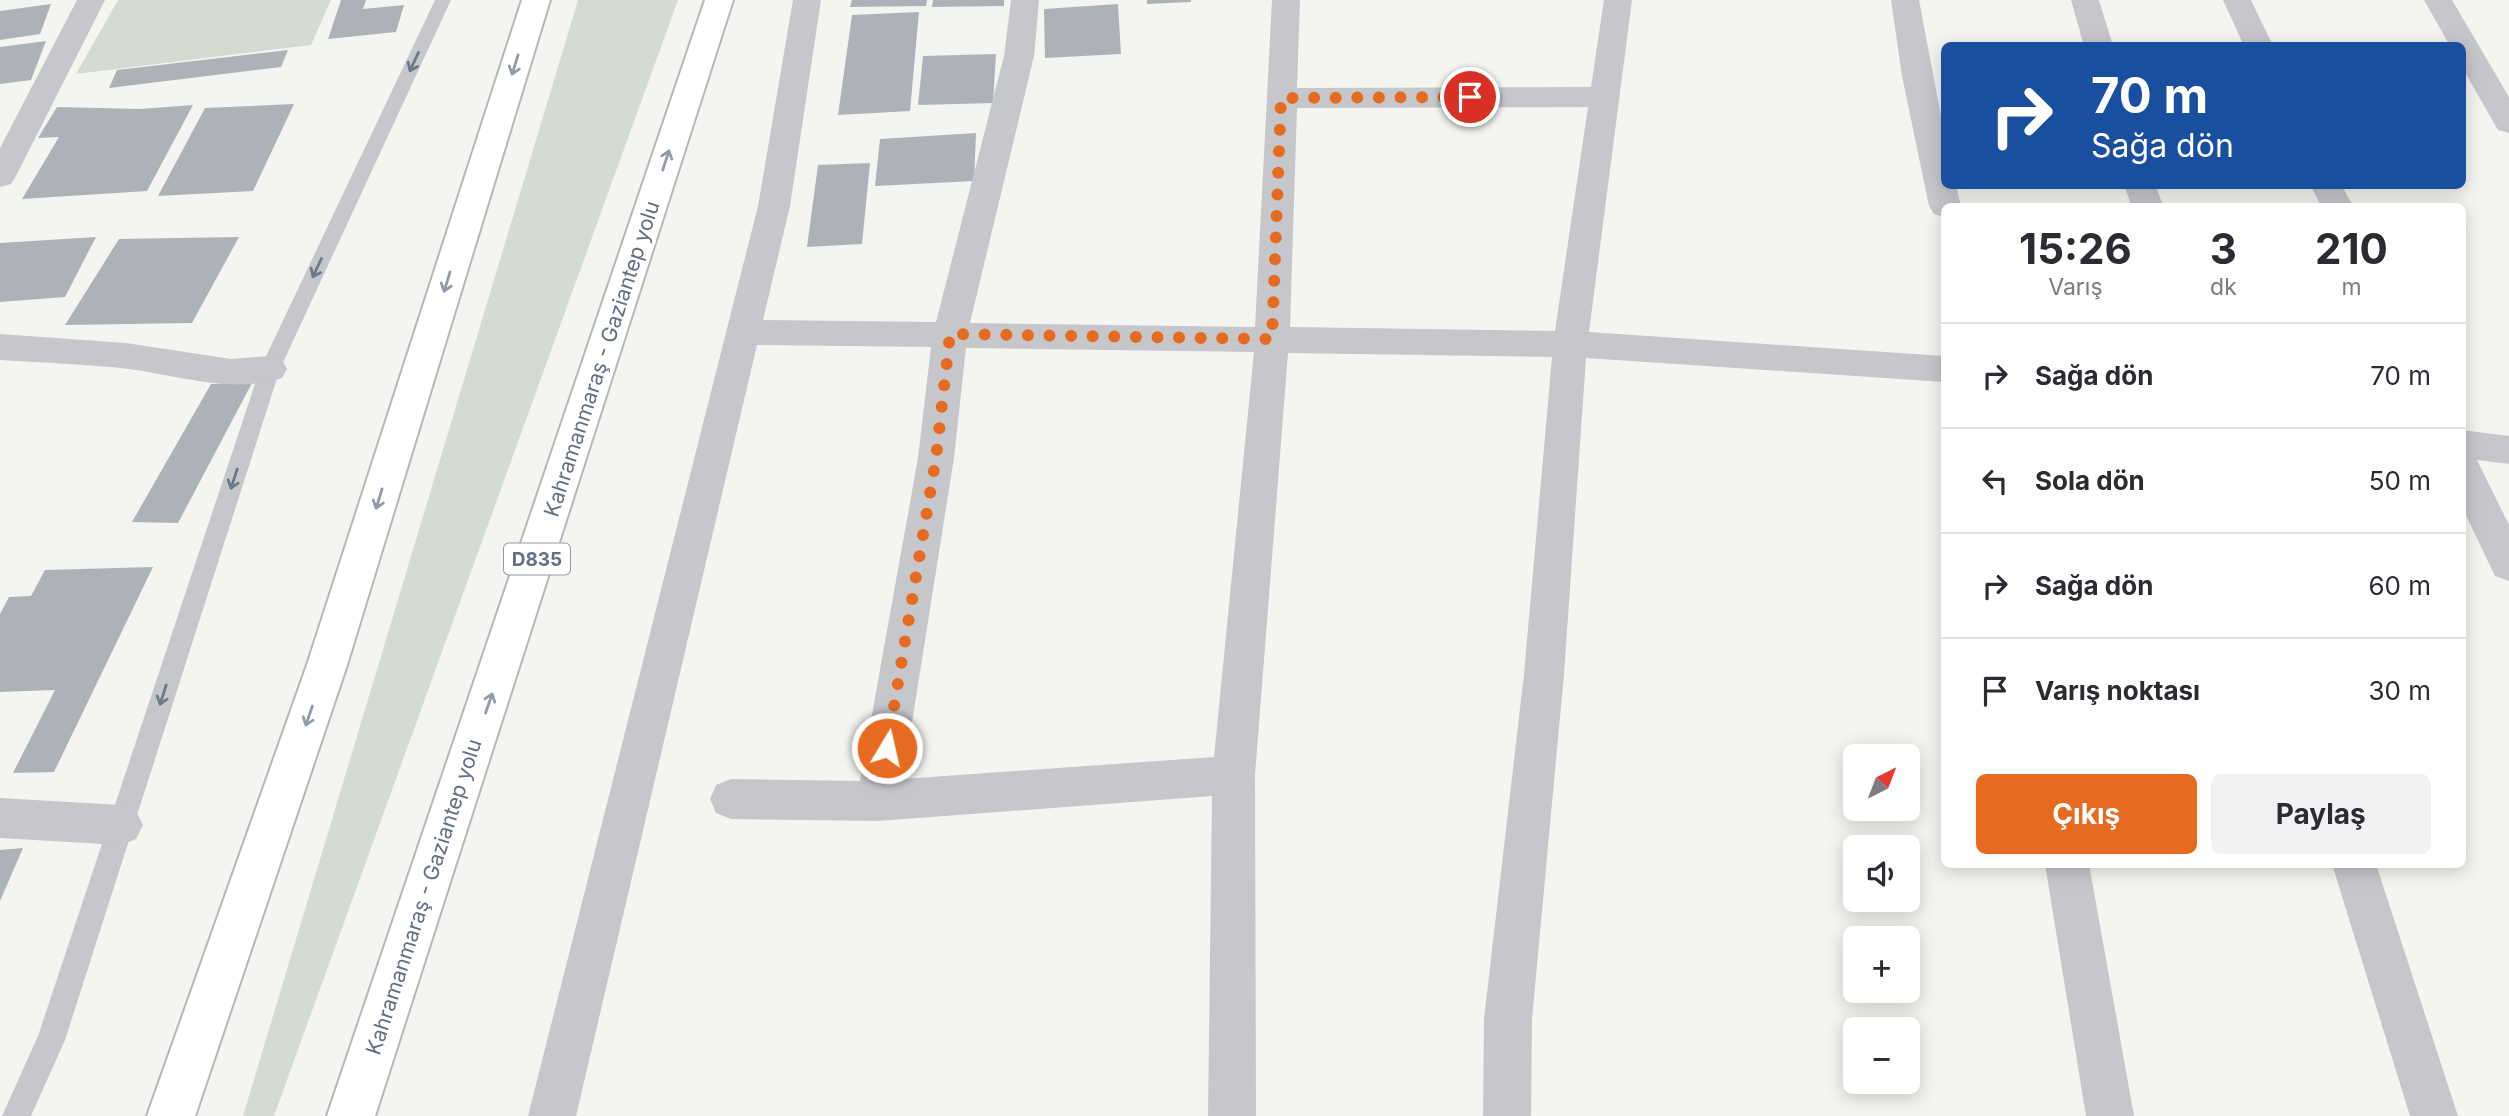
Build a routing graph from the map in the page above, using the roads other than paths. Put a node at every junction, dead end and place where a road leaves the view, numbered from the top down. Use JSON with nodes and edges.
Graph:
{"nodes":[{"id":1,"x":91,"y":0,"type":"edge"},
{"id":2,"x":443,"y":0,"type":"edge"},
{"id":3,"x":536,"y":0,"type":"edge"},
{"id":4,"x":719,"y":0,"type":"edge"},
{"id":5,"x":807,"y":0,"type":"edge"},
{"id":6,"x":1025,"y":0,"type":"edge"},
{"id":7,"x":1286,"y":0,"type":"edge"},
{"id":8,"x":1618,"y":0,"type":"edge"},
{"id":9,"x":1905,"y":0,"type":"edge"},
{"id":10,"x":2085,"y":0,"type":"edge"},
{"id":11,"x":2237,"y":0,"type":"edge"},
{"id":12,"x":2438,"y":0,"type":"edge"},
{"id":13,"x":2098,"y":42,"type":"edge"},
{"id":14,"x":2257,"y":42,"type":"edge"},
{"id":15,"x":2462,"y":42,"type":"edge"},
{"id":16,"x":2466,"y":49,"type":"edge"},
{"id":17,"x":1605,"y":97,"type":"junction"},
{"id":18,"x":1281,"y":98,"type":"junction"},
{"id":19,"x":2509,"y":123,"type":"edge"},
{"id":20,"x":0,"y":176,"type":"edge"},
{"id":21,"x":1941,"y":187,"type":"edge"},
{"id":22,"x":744,"y":332,"type":"junction"},
{"id":23,"x":950,"y":334,"type":"junction"},
{"id":24,"x":1272,"y":339,"type":"junction"},
{"id":25,"x":1570,"y":344,"type":"junction"},
{"id":26,"x":0,"y":347,"type":"edge"},
{"id":27,"x":270,"y":369,"type":"junction"},
{"id":28,"x":1941,"y":369,"type":"edge"},
{"id":29,"x":2466,"y":445,"type":"edge"},
{"id":30,"x":2509,"y":450,"type":"edge"},
{"id":31,"x":2466,"y":475,"type":"edge"},
{"id":32,"x":2509,"y":565,"type":"edge"},
{"id":33,"x":1234,"y":775,"type":"junction"},
{"id":34,"x":731,"y":799,"type":"dead end"},
{"id":35,"x":878,"y":801,"type":"junction"},
{"id":36,"x":0,"y":818,"type":"edge"},
{"id":37,"x":121,"y":825,"type":"junction"},
{"id":38,"x":2068,"y":868,"type":"edge"},
{"id":39,"x":2355,"y":868,"type":"edge"},
{"id":40,"x":16,"y":1116,"type":"edge"},
{"id":41,"x":171,"y":1116,"type":"edge"},
{"id":42,"x":351,"y":1116,"type":"edge"},
{"id":43,"x":552,"y":1116,"type":"edge"},
{"id":44,"x":1231,"y":1116,"type":"edge"},
{"id":45,"x":1507,"y":1116,"type":"edge"},
{"id":46,"x":2110,"y":1116,"type":"edge"},
{"id":47,"x":2434,"y":1116,"type":"edge"}],
"edges":[{"from":1,"to":20,"type":"street"},
{"from":2,"to":27,"type":"lane","one_way":true},
{"from":3,"to":41,"type":"highway","one_way":true},
{"from":42,"to":4,"type":"highway","name":"Kahramanmaraş - Gaziantep yolu","number":"D835","one_way":true},
{"from":5,"to":22,"type":"street"},
{"from":6,"to":23,"type":"street"},
{"from":7,"to":18,"type":"street"},
{"from":8,"to":17,"type":"street"},
{"from":9,"to":21,"type":"street"},
{"from":10,"to":13,"type":"street"},
{"from":11,"to":14,"type":"street"},
{"from":12,"to":15,"type":"street"},
{"from":16,"to":19,"type":"street"},
{"from":17,"to":18,"type":"street"},
{"from":17,"to":25,"type":"street"},
{"from":18,"to":24,"type":"street"},
{"from":22,"to":23,"type":"street"},
{"from":22,"to":43,"type":"street"},
{"from":23,"to":24,"type":"street"},
{"from":23,"to":35,"type":"street"},
{"from":24,"to":25,"type":"street"},
{"from":24,"to":33,"type":"street"},
{"from":25,"to":28,"type":"street"},
{"from":25,"to":45,"type":"street"},
{"from":26,"to":27,"type":"street"},
{"from":27,"to":37,"type":"lane","one_way":true},
{"from":29,"to":30,"type":"street"},
{"from":31,"to":32,"type":"street"},
{"from":33,"to":35,"type":"street"},
{"from":33,"to":44,"type":"street"},
{"from":34,"to":35,"type":"street"},
{"from":36,"to":37,"type":"street"},
{"from":37,"to":40,"type":"lane"},
{"from":38,"to":46,"type":"street"},
{"from":39,"to":47,"type":"street"}]}
